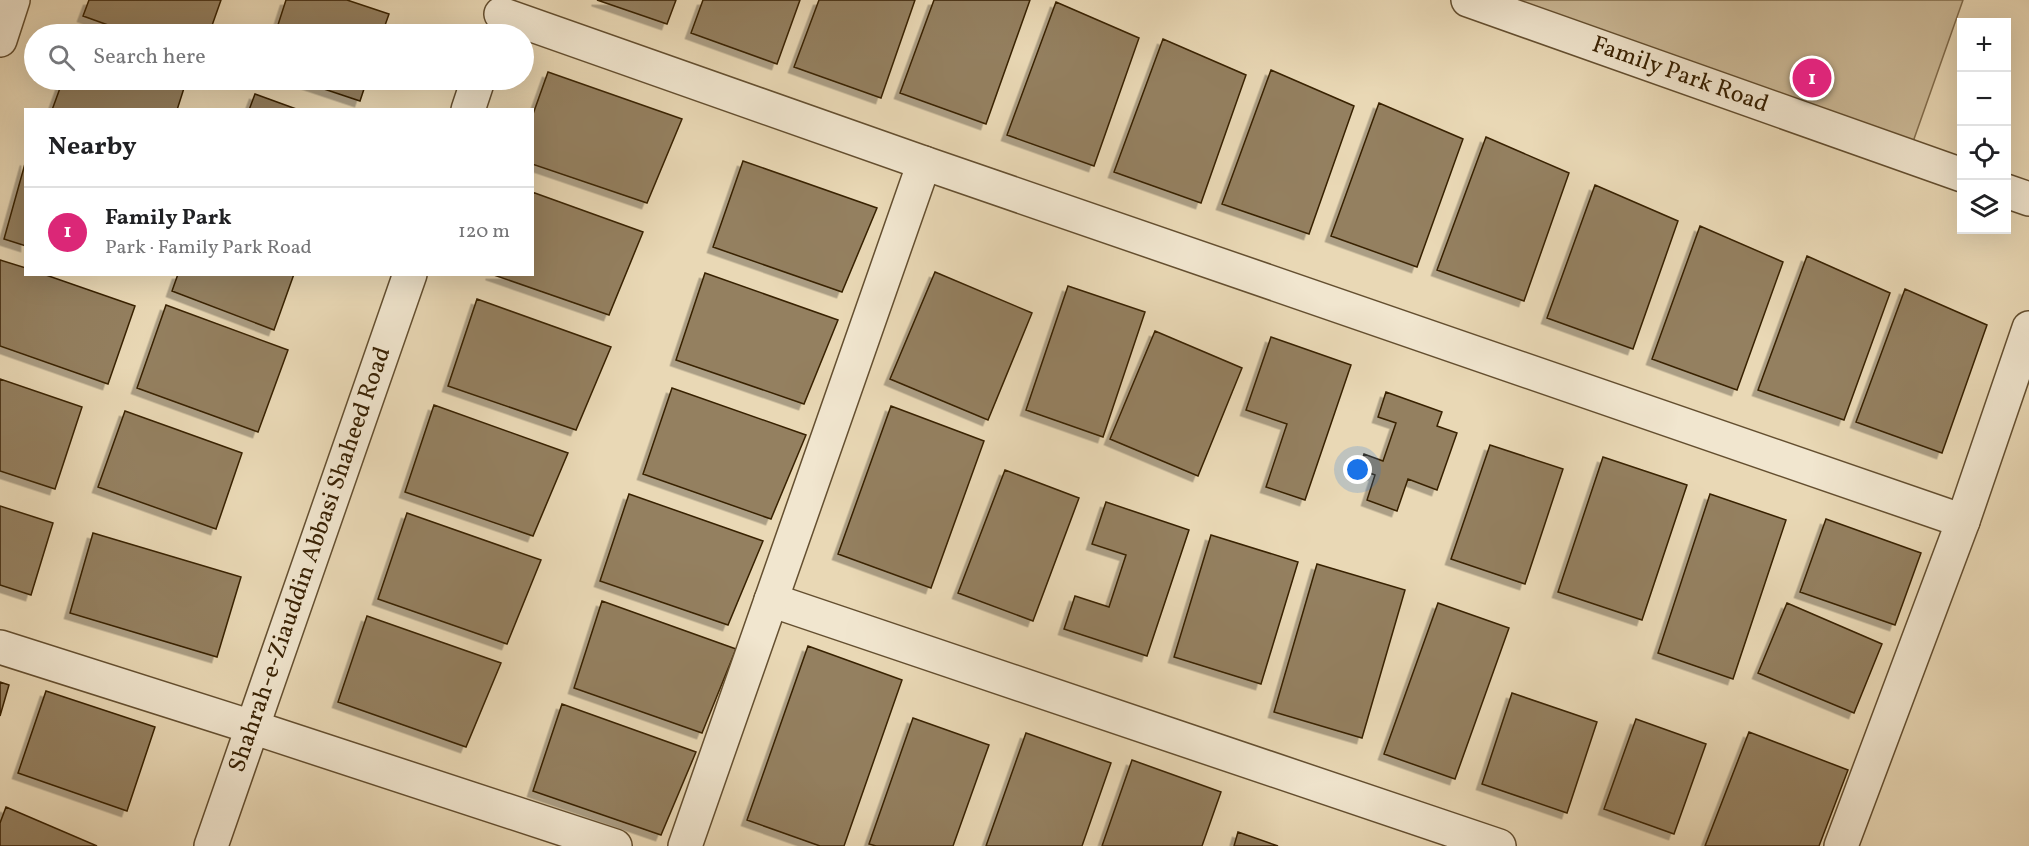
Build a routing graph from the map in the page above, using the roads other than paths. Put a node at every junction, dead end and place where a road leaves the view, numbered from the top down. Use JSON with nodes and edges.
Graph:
{"nodes":[{"id":1,"x":13,"y":0,"type":"edge"},
{"id":2,"x":1467,"y":0,"type":"edge"},
{"id":3,"x":500,"y":16,"type":"edge"},
{"id":4,"x":523,"y":24,"type":"edge"},
{"id":5,"x":534,"y":28,"type":"edge"},
{"id":6,"x":0,"y":40,"type":"edge"},
{"id":7,"x":475,"y":90,"type":"edge"},
{"id":8,"x":469,"y":108,"type":"edge"},
{"id":9,"x":924,"y":164,"type":"junction"},
{"id":10,"x":1957,"y":173,"type":"edge"},
{"id":11,"x":2011,"y":192,"type":"edge"},
{"id":12,"x":2029,"y":199,"type":"edge"},
{"id":13,"x":409,"y":276,"type":"edge"},
{"id":14,"x":2029,"y":328,"type":"edge"},
{"id":15,"x":1963,"y":521,"type":"junction"},
{"id":16,"x":771,"y":600,"type":"junction"},
{"id":17,"x":0,"y":647,"type":"edge"},
{"id":18,"x":252,"y":727,"type":"junction"},
{"id":19,"x":211,"y":846,"type":"edge"},
{"id":20,"x":615,"y":846,"type":"edge"},
{"id":21,"x":685,"y":846,"type":"edge"},
{"id":22,"x":1499,"y":846,"type":"edge"},
{"id":23,"x":1841,"y":846,"type":"edge"}],
"edges":[{"from":1,"to":6,"type":"street"},
{"from":2,"to":10,"type":"street","name":"Family Park Road"},
{"from":3,"to":4,"type":"street"},
{"from":5,"to":9,"type":"street"},
{"from":7,"to":8,"type":"street"},
{"from":9,"to":15,"type":"street"},
{"from":9,"to":16,"type":"street"},
{"from":11,"to":12,"type":"street"},
{"from":13,"to":18,"type":"street","name":"Shahrah-e-Ziauddin Abbasi Shaheed Road"},
{"from":14,"to":15,"type":"street"},
{"from":15,"to":23,"type":"street"},
{"from":16,"to":21,"type":"street"},
{"from":16,"to":22,"type":"street"},
{"from":17,"to":18,"type":"street"},
{"from":18,"to":19,"type":"street","name":"Shahrah-e-Ziauddin Abbasi Shaheed Road"},
{"from":18,"to":20,"type":"street"}]}
